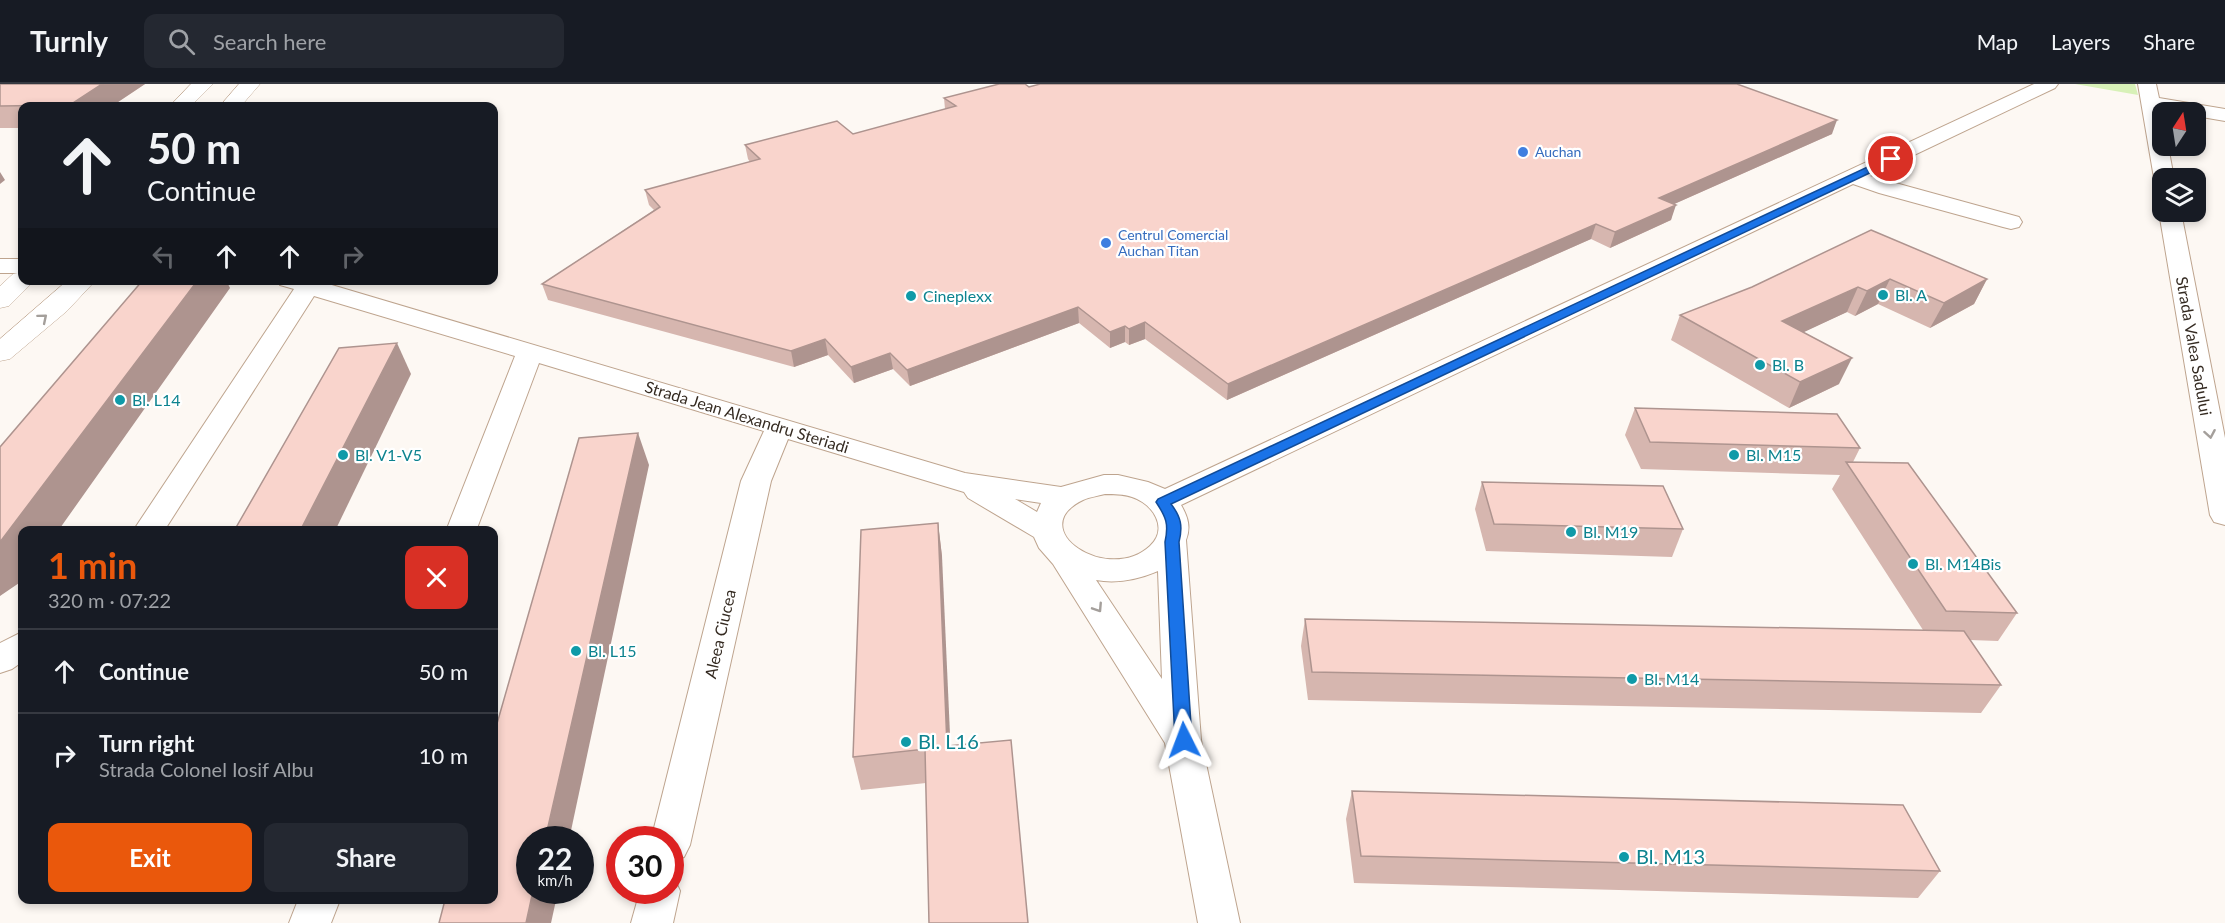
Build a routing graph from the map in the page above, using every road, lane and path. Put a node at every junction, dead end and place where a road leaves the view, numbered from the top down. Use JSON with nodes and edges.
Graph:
{"nodes":[{"id":1,"x":203,"y":84,"type":"edge"},
{"id":2,"x":250,"y":84,"type":"edge"},
{"id":3,"x":2049,"y":84,"type":"edge"},
{"id":4,"x":2148,"y":93,"type":"edge"},
{"id":5,"x":184,"y":102,"type":"edge"},
{"id":6,"x":234,"y":102,"type":"edge"},
{"id":7,"x":2225,"y":114,"type":"edge"},
{"id":8,"x":2162,"y":168,"type":"edge"},
{"id":9,"x":1852,"y":177,"type":"junction"},
{"id":10,"x":2011,"y":222,"type":"dead end"},
{"id":11,"x":2172,"y":222,"type":"edge"},
{"id":12,"x":0,"y":266,"type":"edge"},
{"id":13,"x":18,"y":266,"type":"edge"},
{"id":14,"x":18,"y":284,"type":"edge"},
{"id":15,"x":77,"y":285,"type":"edge"},
{"id":16,"x":297,"y":285,"type":"edge"},
{"id":17,"x":301,"y":285,"type":"edge"},
{"id":18,"x":0,"y":300,"type":"edge"},
{"id":19,"x":530,"y":352,"type":"junction"},
{"id":20,"x":0,"y":353,"type":"edge"},
{"id":21,"x":780,"y":426,"type":"junction"},
{"id":22,"x":963,"y":482,"type":"junction"},
{"id":23,"x":1064,"y":497,"type":"junction"},
{"id":24,"x":1163,"y":502,"type":"junction"},
{"id":25,"x":2225,"y":515,"type":"edge"},
{"id":26,"x":151,"y":526,"type":"edge"},
{"id":27,"x":463,"y":526,"type":"edge"},
{"id":28,"x":1046,"y":530,"type":"junction"},
{"id":29,"x":1172,"y":542,"type":"junction"},
{"id":30,"x":1066,"y":560,"type":"junction"},
{"id":31,"x":18,"y":648,"type":"edge"},
{"id":32,"x":0,"y":660,"type":"edge"},
{"id":33,"x":1184,"y":740,"type":"junction"},
{"id":34,"x":674,"y":826,"type":"edge"},
{"id":35,"x":317,"y":904,"type":"edge"},
{"id":36,"x":657,"y":904,"type":"edge"},
{"id":37,"x":310,"y":923,"type":"edge"},
{"id":38,"x":652,"y":923,"type":"edge"},
{"id":39,"x":1218,"y":923,"type":"edge"}],
"edges":[{"from":1,"to":5,"type":"main road"},
{"from":2,"to":6,"type":"main road"},
{"from":3,"to":9,"type":"street"},
{"from":4,"to":7,"type":"street"},
{"from":4,"to":8,"type":"street"},
{"from":9,"to":10,"type":"street"},
{"from":9,"to":24,"type":"street"},
{"from":11,"to":25,"type":"street","name":"Strada Valea Sadului","one_way":true},
{"from":12,"to":13,"type":"street"},
{"from":14,"to":18,"type":"main road"},
{"from":20,"to":15,"type":"main road","one_way":true},
{"from":16,"to":26,"type":"street"},
{"from":17,"to":19,"type":"street","name":"Strada Jean Alexandru Steriadi"},
{"from":19,"to":21,"type":"street","name":"Strada Jean Alexandru Steriadi"},
{"from":19,"to":27,"type":"street"},
{"from":21,"to":22,"type":"street","name":"Strada Jean Alexandru Steriadi"},
{"from":21,"to":34,"type":"street","name":"Aleea Ciucea"},
{"from":22,"to":23,"type":"street","name":"Strada Jean Alexandru Steriadi"},
{"from":22,"to":28,"type":"street","name":"Strada Jean Alexandru Steriadi"},
{"from":23,"to":24,"type":"street"},
{"from":23,"to":28,"type":"street"},
{"from":24,"to":29,"type":"street"},
{"from":28,"to":30,"type":"street"},
{"from":29,"to":30,"type":"street"},
{"from":29,"to":33,"type":"street"},
{"from":30,"to":33,"type":"street","one_way":true},
{"from":31,"to":32,"type":"street"},
{"from":33,"to":39,"type":"street"},
{"from":35,"to":37,"type":"street"},
{"from":36,"to":38,"type":"street"}]}
